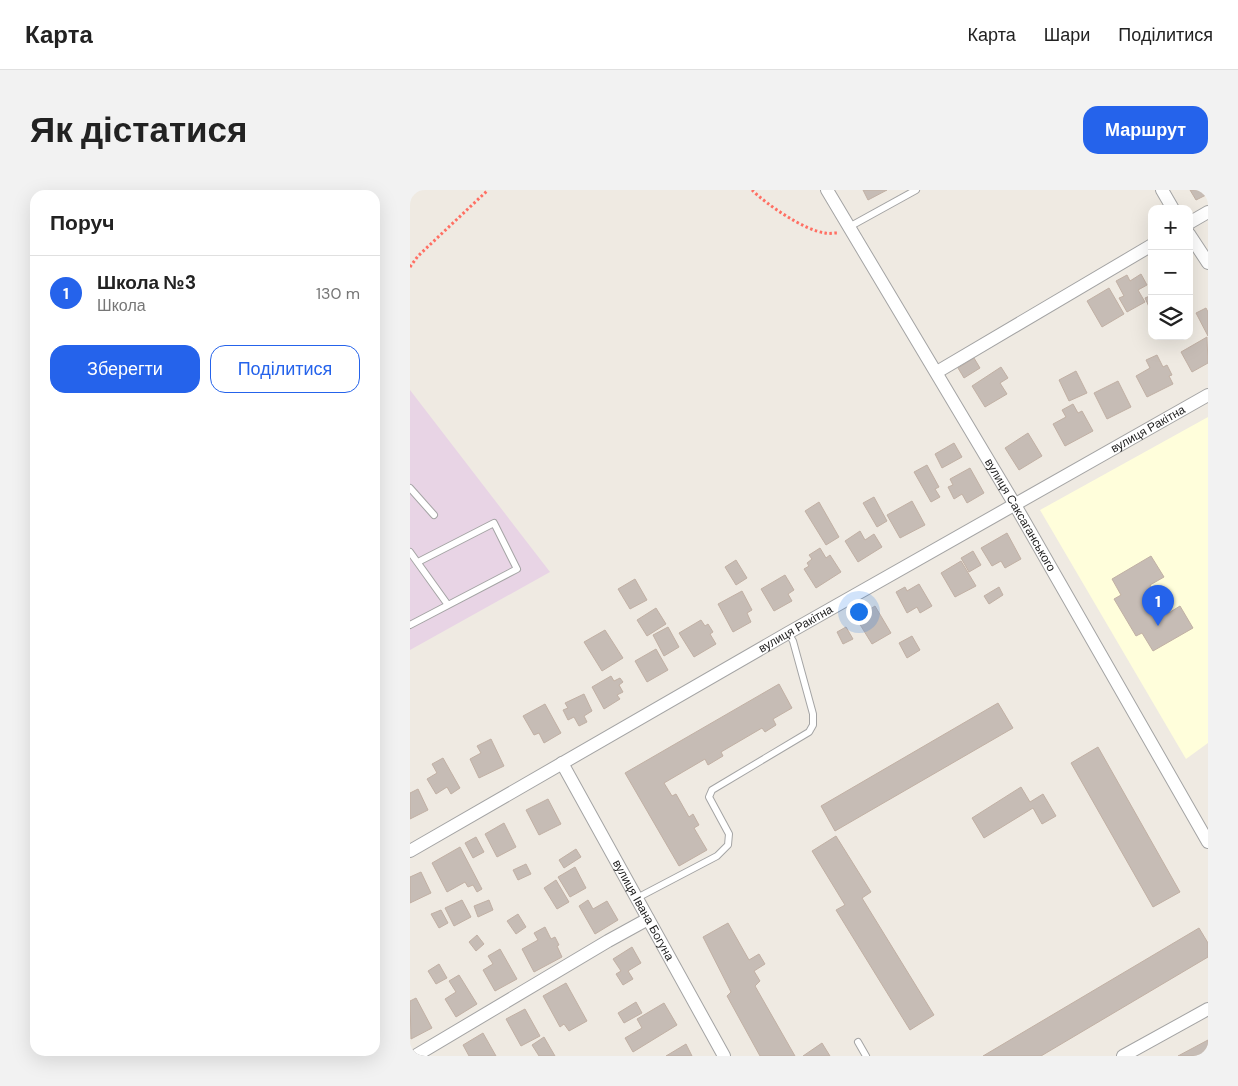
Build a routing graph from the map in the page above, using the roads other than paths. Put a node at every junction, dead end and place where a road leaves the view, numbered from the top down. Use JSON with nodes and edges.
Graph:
{"nodes":[{"id":1,"x":827,"y":190,"type":"edge"},
{"id":2,"x":916,"y":190,"type":"edge"},
{"id":3,"x":1162,"y":190,"type":"edge"},
{"id":4,"x":1171,"y":205,"type":"edge"},
{"id":5,"x":1208,"y":212,"type":"edge"},
{"id":6,"x":1193,"y":221,"type":"edge"},
{"id":7,"x":851,"y":230,"type":"junction"},
{"id":8,"x":1193,"y":240,"type":"edge"},
{"id":9,"x":1148,"y":247,"type":"edge"},
{"id":10,"x":1208,"y":263,"type":"edge"},
{"id":11,"x":937,"y":372,"type":"junction"},
{"id":12,"x":1208,"y":395,"type":"edge"},
{"id":13,"x":410,"y":488,"type":"edge"},
{"id":14,"x":1015,"y":505,"type":"junction"},
{"id":15,"x":434,"y":515,"type":"dead end"},
{"id":16,"x":410,"y":552,"type":"edge"},
{"id":17,"x":418,"y":562,"type":"junction"},
{"id":18,"x":448,"y":605,"type":"junction"},
{"id":19,"x":410,"y":625,"type":"edge"},
{"id":20,"x":788,"y":633,"type":"junction"},
{"id":21,"x":562,"y":763,"type":"junction"},
{"id":22,"x":1208,"y":842,"type":"edge"},
{"id":23,"x":410,"y":851,"type":"edge"},
{"id":24,"x":637,"y":898,"type":"junction"},
{"id":25,"x":648,"y":919,"type":"junction"},
{"id":26,"x":1208,"y":1009,"type":"edge"},
{"id":27,"x":858,"y":1042,"type":"dead end"},
{"id":28,"x":415,"y":1056,"type":"edge"},
{"id":29,"x":724,"y":1056,"type":"edge"},
{"id":30,"x":866,"y":1056,"type":"edge"},
{"id":31,"x":1123,"y":1056,"type":"edge"}],
"edges":[{"from":1,"to":7,"type":"street","name":"вулиця Саксаганського"},
{"from":2,"to":7,"type":"lane"},
{"from":3,"to":4,"type":"street"},
{"from":5,"to":6,"type":"street"},
{"from":7,"to":11,"type":"street","name":"вулиця Саксаганського"},
{"from":8,"to":10,"type":"street"},
{"from":9,"to":11,"type":"street"},
{"from":11,"to":14,"type":"street","name":"вулиця Саксаганського"},
{"from":12,"to":14,"type":"street","name":"вулиця Ракітна"},
{"from":13,"to":15,"type":"lane"},
{"from":14,"to":20,"type":"street","name":"вулиця Ракітна"},
{"from":14,"to":22,"type":"street","name":"вулиця Саксаганського"},
{"from":16,"to":17,"type":"lane"},
{"from":17,"to":18,"type":"lane"},
{"from":17,"to":18,"type":"lane"},
{"from":18,"to":19,"type":"lane"},
{"from":20,"to":21,"type":"street","name":"вулиця Ракітна"},
{"from":20,"to":24,"type":"lane"},
{"from":21,"to":23,"type":"street","name":"вулиця Ракітна"},
{"from":21,"to":24,"type":"street","name":"вулиця Івана Богуна"},
{"from":24,"to":25,"type":"street","name":"вулиця Івана Богуна"},
{"from":25,"to":28,"type":"street"},
{"from":25,"to":29,"type":"street","name":"вулиця Івана Богуна"},
{"from":26,"to":31,"type":"street"},
{"from":27,"to":30,"type":"lane"}]}
